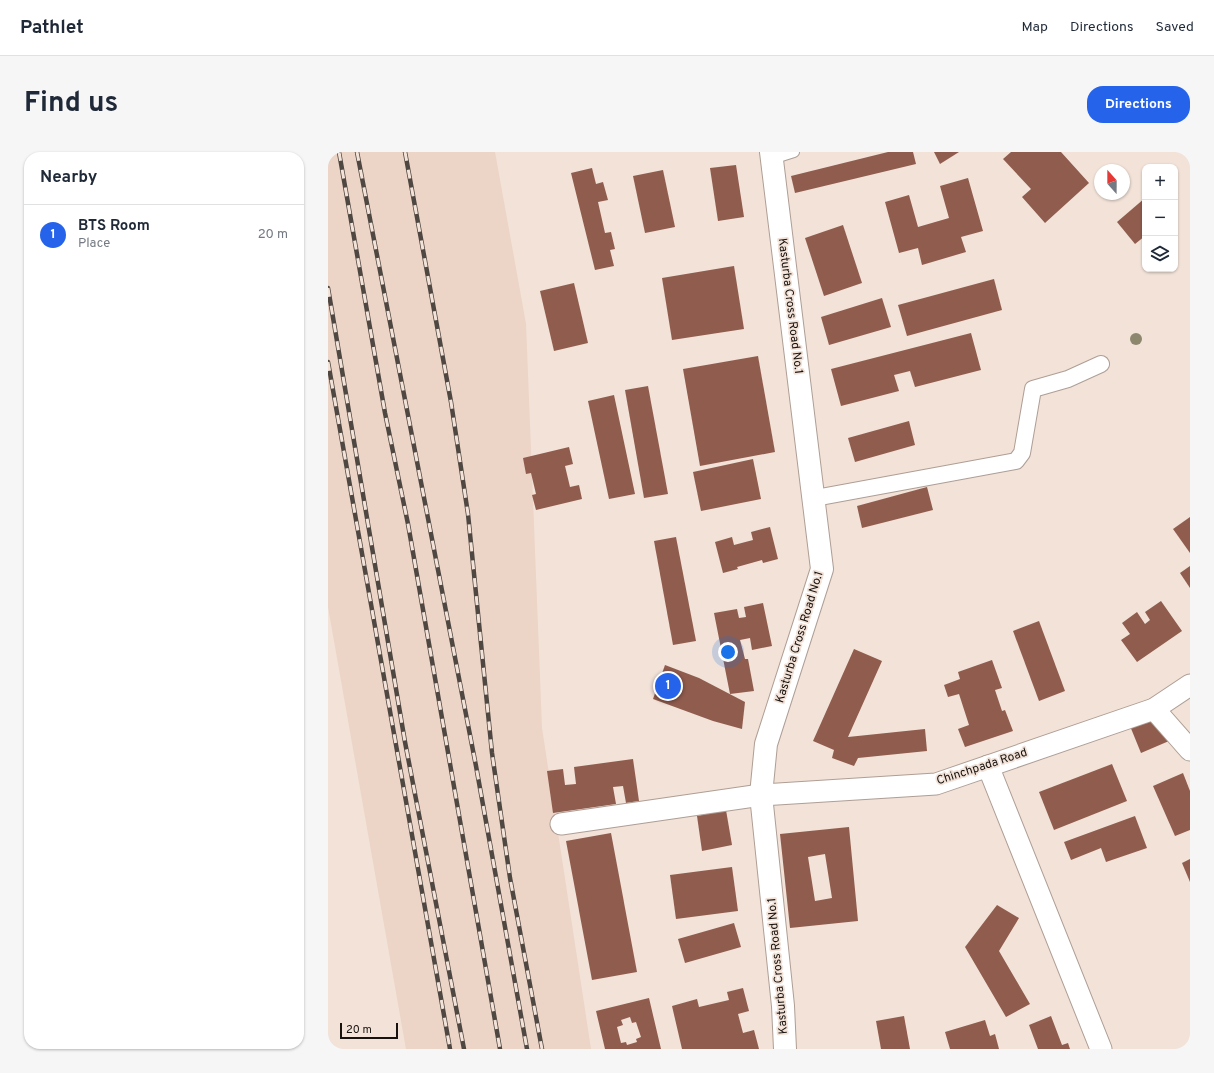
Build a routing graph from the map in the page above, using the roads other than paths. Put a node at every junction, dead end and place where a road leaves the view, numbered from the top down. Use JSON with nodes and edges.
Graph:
{"nodes":[{"id":1,"x":794,"y":152,"type":"edge"},
{"id":2,"x":771,"y":156,"type":"edge"},
{"id":3,"x":1101,"y":364,"type":"dead end"},
{"id":4,"x":815,"y":498,"type":"junction"},
{"id":5,"x":1190,"y":685,"type":"edge"},
{"id":6,"x":1154,"y":709,"type":"junction"},
{"id":7,"x":1190,"y":750,"type":"edge"},
{"id":8,"x":988,"y":766,"type":"junction"},
{"id":9,"x":761,"y":795,"type":"junction"},
{"id":10,"x":561,"y":824,"type":"dead end"},
{"id":11,"x":785,"y":1049,"type":"edge"},
{"id":12,"x":1101,"y":1049,"type":"edge"}],
"edges":[{"from":1,"to":2,"type":"lane"},
{"from":2,"to":4,"type":"street","name":"Kasturba Cross Road No.1"},
{"from":3,"to":4,"type":"street"},
{"from":4,"to":9,"type":"street","name":"Kasturba Cross Road No.1"},
{"from":5,"to":6,"type":"street","name":"Chinchpada Road"},
{"from":6,"to":7,"type":"street"},
{"from":6,"to":8,"type":"street","name":"Chinchpada Road"},
{"from":8,"to":9,"type":"street","name":"Chinchpada Road"},
{"from":8,"to":12,"type":"street"},
{"from":9,"to":10,"type":"street","name":"Chinchpada Road"},
{"from":9,"to":11,"type":"street","name":"Kasturba Cross Road No.1"}]}
